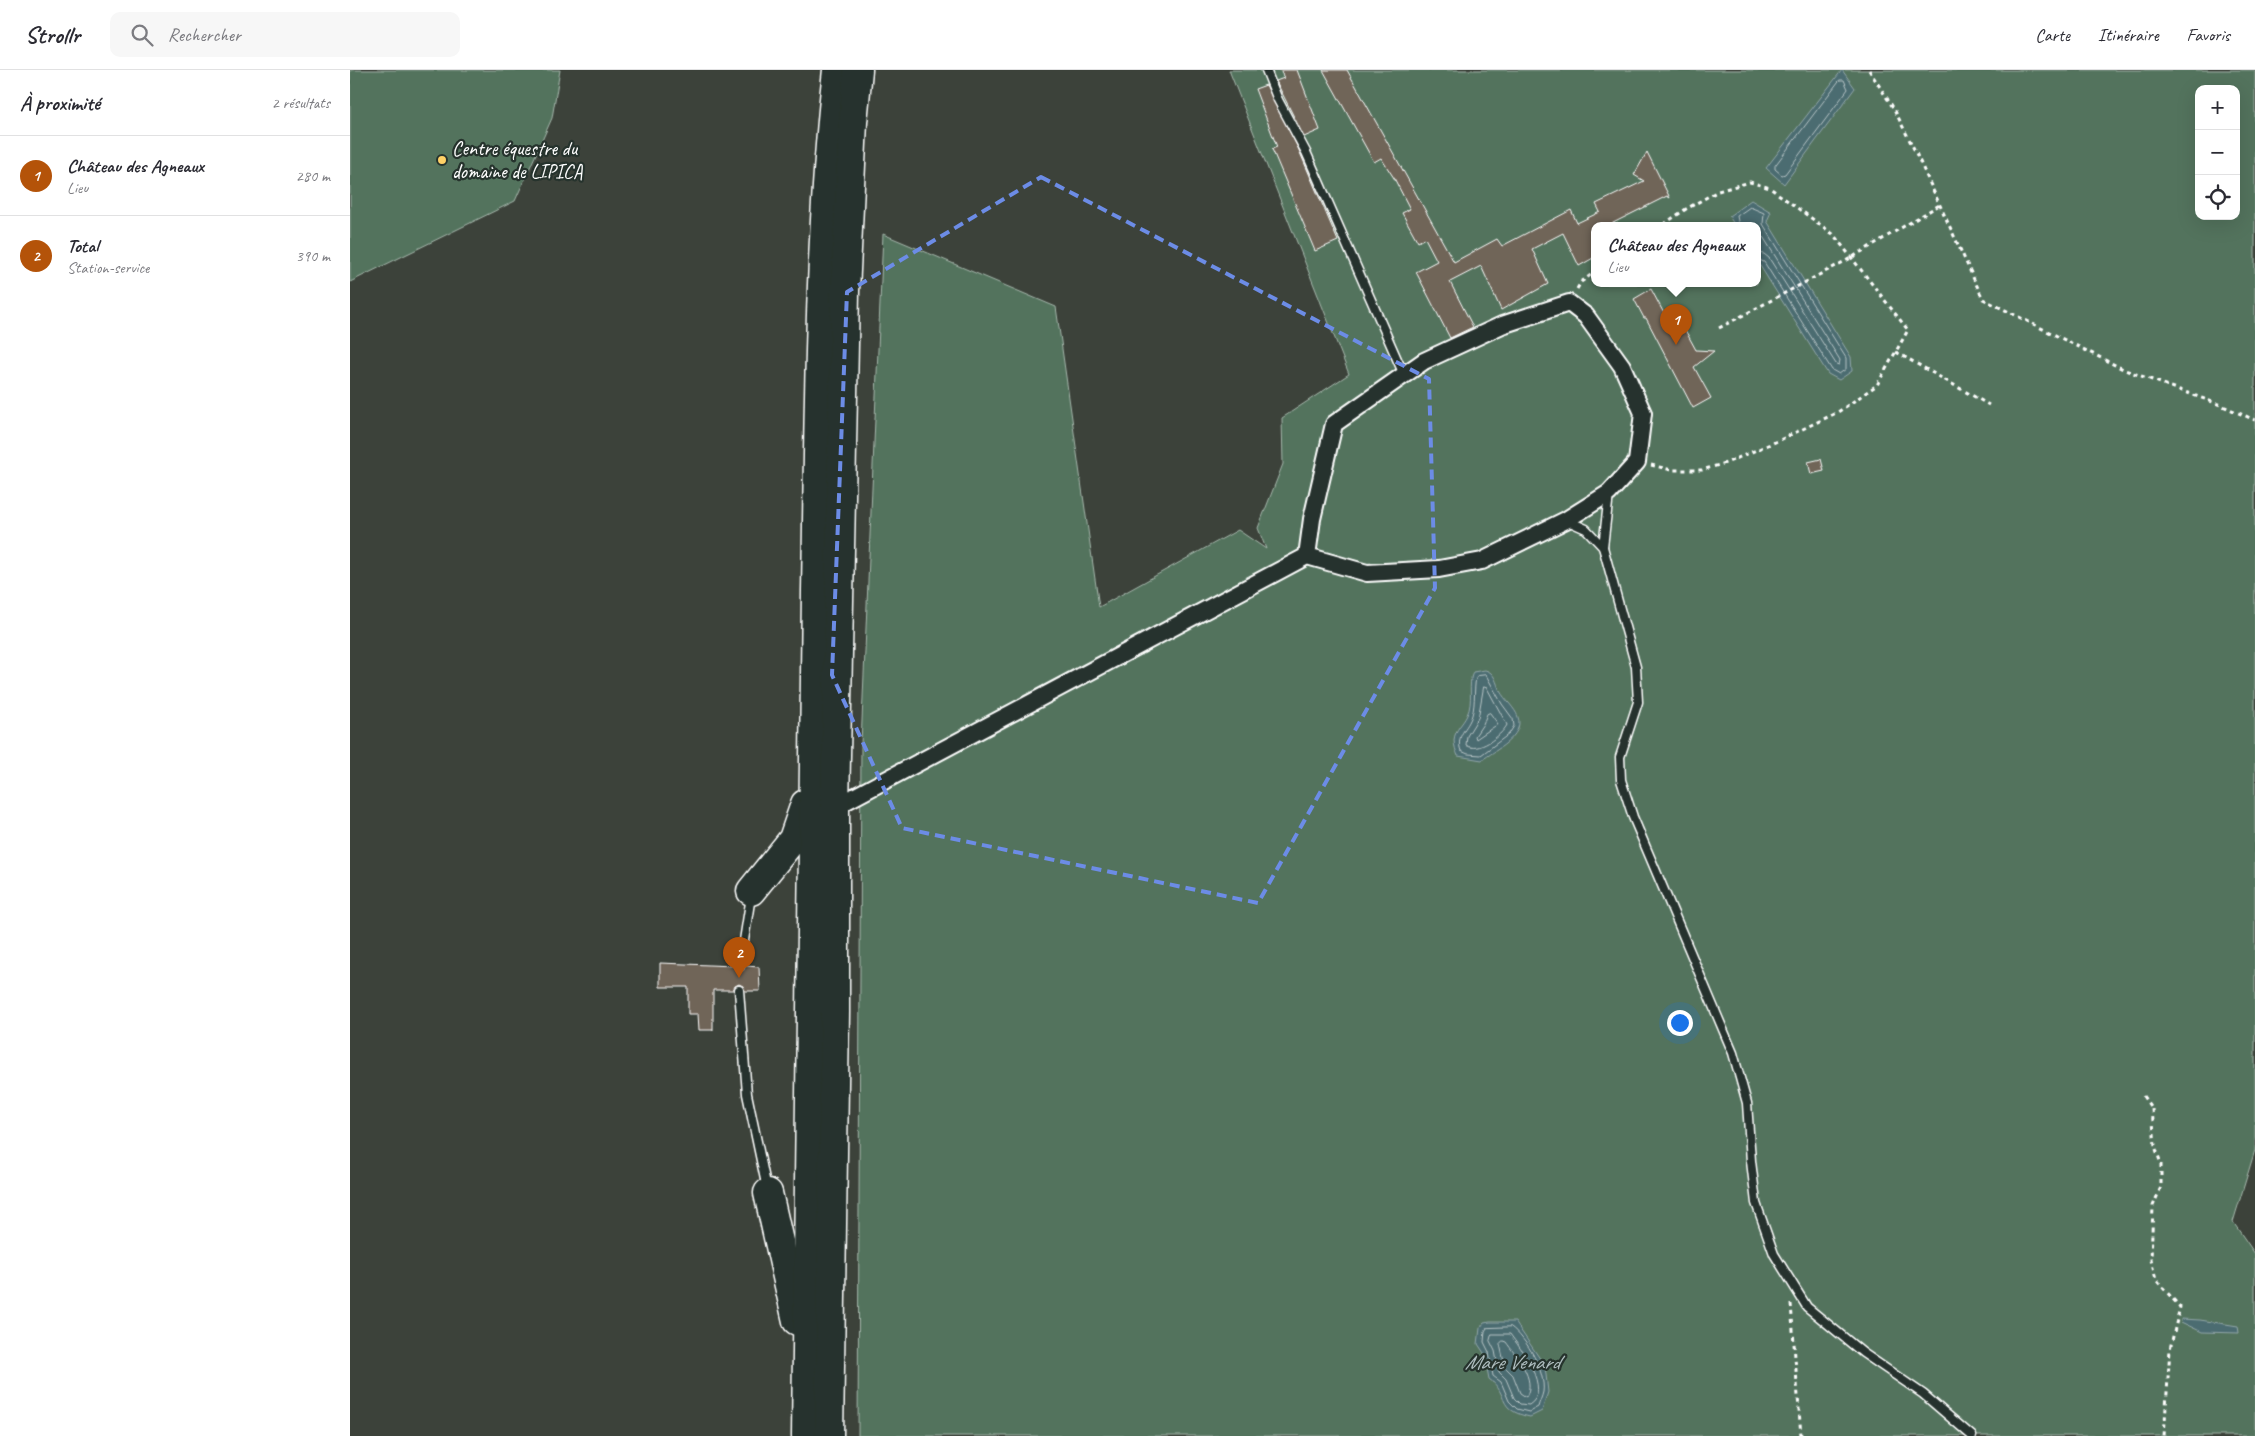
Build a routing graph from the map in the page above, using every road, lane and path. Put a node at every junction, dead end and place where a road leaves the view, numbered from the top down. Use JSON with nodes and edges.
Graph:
{"nodes":[{"id":1,"x":836,"y":70,"type":"edge"},
{"id":2,"x":858,"y":70,"type":"edge"},
{"id":3,"x":1266,"y":70,"type":"edge"},
{"id":4,"x":1869,"y":70,"type":"edge"},
{"id":5,"x":1940,"y":204,"type":"junction"},
{"id":6,"x":1667,"y":222,"type":"edge"},
{"id":7,"x":1851,"y":258,"type":"junction"},
{"id":8,"x":1591,"y":275,"type":"edge"},
{"id":9,"x":1568,"y":303,"type":"junction"},
{"id":10,"x":1719,"y":328,"type":"dead end"},
{"id":11,"x":1896,"y":352,"type":"junction"},
{"id":12,"x":1404,"y":375,"type":"junction"},
{"id":13,"x":1989,"y":405,"type":"dead end"},
{"id":14,"x":2255,"y":420,"type":"edge"},
{"id":15,"x":1637,"y":462,"type":"junction"},
{"id":16,"x":1609,"y":493,"type":"junction"},
{"id":17,"x":1566,"y":520,"type":"junction"},
{"id":18,"x":1603,"y":547,"type":"junction"},
{"id":19,"x":1307,"y":556,"type":"junction"},
{"id":20,"x":813,"y":781,"type":"junction"},
{"id":21,"x":835,"y":807,"type":"junction"},
{"id":22,"x":751,"y":891,"type":"joint"},
{"id":23,"x":740,"y":966,"type":"dead end"},
{"id":24,"x":739,"y":990,"type":"dead end"},
{"id":25,"x":2143,"y":1096,"type":"dead end"},
{"id":26,"x":768,"y":1194,"type":"joint"},
{"id":27,"x":1790,"y":1280,"type":"junction"},
{"id":28,"x":807,"y":1362,"type":"junction"},
{"id":29,"x":806,"y":1436,"type":"edge"},
{"id":30,"x":829,"y":1436,"type":"edge"},
{"id":31,"x":1801,"y":1436,"type":"edge"},
{"id":32,"x":1972,"y":1436,"type":"edge"},
{"id":33,"x":2164,"y":1436,"type":"edge"}],
"edges":[{"from":1,"to":20,"type":"highway"},
{"from":2,"to":21,"type":"highway"},
{"from":3,"to":12,"type":"lane"},
{"from":4,"to":5,"type":"path"},
{"from":5,"to":7,"type":"path"},
{"from":5,"to":14,"type":"path"},
{"from":6,"to":7,"type":"path"},
{"from":7,"to":10,"type":"path"},
{"from":7,"to":11,"type":"path"},
{"from":8,"to":9,"type":"path"},
{"from":9,"to":12,"type":"street"},
{"from":9,"to":15,"type":"street"},
{"from":11,"to":13,"type":"path"},
{"from":11,"to":15,"type":"path"},
{"from":12,"to":19,"type":"street"},
{"from":15,"to":16,"type":"street"},
{"from":16,"to":17,"type":"street"},
{"from":16,"to":18,"type":"lane"},
{"from":17,"to":18,"type":"lane"},
{"from":17,"to":19,"type":"street"},
{"from":18,"to":27,"type":"lane"},
{"from":19,"to":21,"type":"street"},
{"from":20,"to":22,"type":"highway"},
{"from":20,"to":28,"type":"highway"},
{"from":21,"to":30,"type":"highway"},
{"from":22,"to":23,"type":"lane"},
{"from":24,"to":26,"type":"lane"},
{"from":25,"to":33,"type":"path"},
{"from":26,"to":28,"type":"highway"},
{"from":27,"to":31,"type":"path"},
{"from":27,"to":32,"type":"lane"},
{"from":28,"to":29,"type":"highway"}]}
